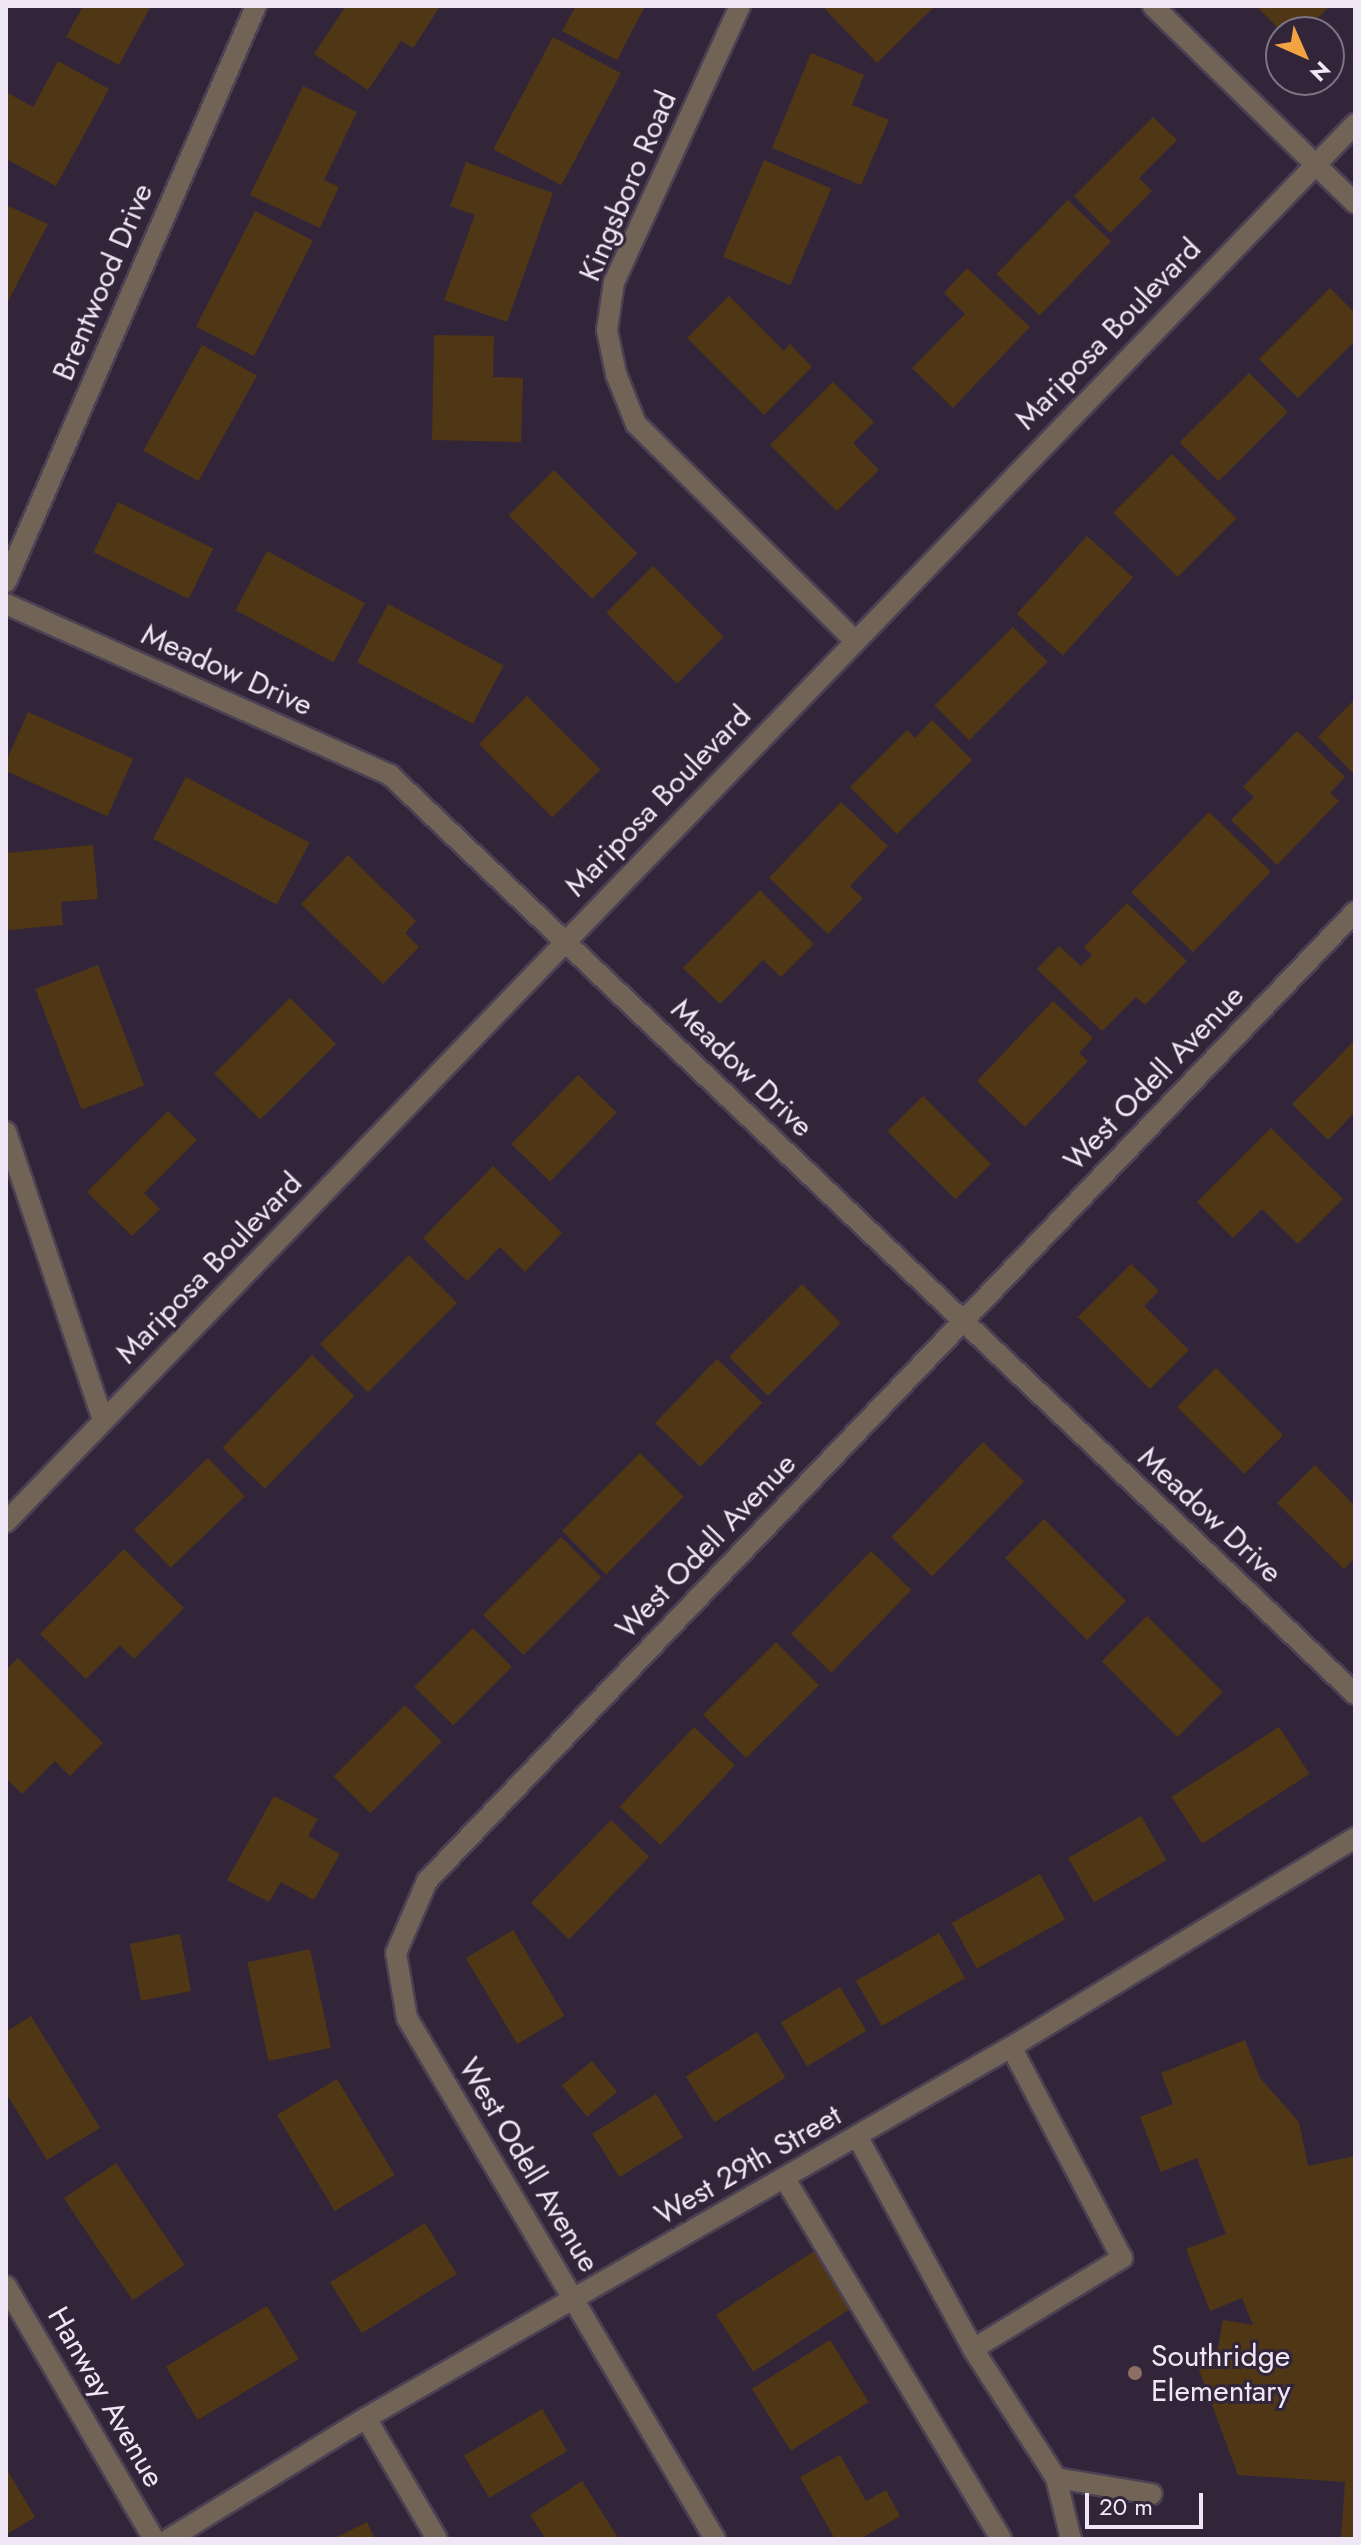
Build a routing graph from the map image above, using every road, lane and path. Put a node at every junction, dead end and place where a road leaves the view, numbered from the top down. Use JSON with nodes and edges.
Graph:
{"nodes":[{"id":1,"x":256,"y":6,"type":"edge"},
{"id":2,"x":740,"y":6,"type":"edge"},
{"id":3,"x":1153,"y":6,"type":"edge"},
{"id":4,"x":1355,"y":124,"type":"edge"},
{"id":5,"x":1315,"y":165,"type":"junction"},
{"id":6,"x":1355,"y":203,"type":"edge"},
{"id":7,"x":6,"y":582,"type":"edge"},
{"id":8,"x":6,"y":604,"type":"edge"},
{"id":9,"x":853,"y":639,"type":"junction"},
{"id":10,"x":1355,"y":912,"type":"edge"},
{"id":11,"x":566,"y":941,"type":"junction"},
{"id":12,"x":6,"y":1132,"type":"edge"},
{"id":13,"x":962,"y":1322,"type":"junction"},
{"id":14,"x":103,"y":1421,"type":"junction"},
{"id":15,"x":6,"y":1522,"type":"edge"},
{"id":16,"x":1355,"y":1694,"type":"edge"},
{"id":17,"x":1355,"y":1838,"type":"edge"},
{"id":18,"x":1011,"y":2047,"type":"junction"},
{"id":19,"x":857,"y":2136,"type":"junction"},
{"id":20,"x":785,"y":2179,"type":"junction"},
{"id":21,"x":6,"y":2286,"type":"edge"},
{"id":22,"x":574,"y":2299,"type":"junction"},
{"id":23,"x":973,"y":2349,"type":"junction"},
{"id":24,"x":366,"y":2418,"type":"junction"},
{"id":25,"x":1056,"y":2478,"type":"junction"},
{"id":26,"x":1152,"y":2494,"type":"dead end"},
{"id":27,"x":154,"y":2539,"type":"edge"},
{"id":28,"x":169,"y":2539,"type":"edge"},
{"id":29,"x":437,"y":2539,"type":"edge"},
{"id":30,"x":715,"y":2539,"type":"edge"},
{"id":31,"x":1001,"y":2539,"type":"edge"},
{"id":32,"x":1071,"y":2539,"type":"edge"}],
"edges":[{"from":1,"to":7,"type":"street","name":"Brentwood Drive"},
{"from":2,"to":9,"type":"street","name":"Kingsboro Road"},
{"from":3,"to":5,"type":"street"},
{"from":4,"to":5,"type":"street","name":"Mariposa Boulevard"},
{"from":5,"to":6,"type":"street"},
{"from":5,"to":9,"type":"street","name":"Mariposa Boulevard"},
{"from":8,"to":11,"type":"street","name":"Meadow Drive"},
{"from":9,"to":11,"type":"street","name":"Mariposa Boulevard"},
{"from":10,"to":13,"type":"street","name":"West Odell Avenue"},
{"from":11,"to":13,"type":"street","name":"Meadow Drive"},
{"from":11,"to":14,"type":"street","name":"Mariposa Boulevard"},
{"from":12,"to":14,"type":"street"},
{"from":13,"to":16,"type":"street","name":"Meadow Drive"},
{"from":13,"to":22,"type":"street","name":"West Odell Avenue"},
{"from":14,"to":15,"type":"street","name":"Mariposa Boulevard"},
{"from":17,"to":18,"type":"street","name":"West 29th Street"},
{"from":18,"to":19,"type":"street","name":"West 29th Street"},
{"from":18,"to":23,"type":"street"},
{"from":19,"to":20,"type":"street","name":"West 29th Street"},
{"from":19,"to":23,"type":"street"},
{"from":20,"to":22,"type":"street","name":"West 29th Street"},
{"from":20,"to":31,"type":"street"},
{"from":21,"to":27,"type":"street","name":"Hanway Avenue"},
{"from":22,"to":24,"type":"street","name":"West 29th Street"},
{"from":22,"to":30,"type":"street","name":"West Odell Avenue"},
{"from":23,"to":25,"type":"street"},
{"from":24,"to":28,"type":"street","name":"West 29th Street"},
{"from":24,"to":29,"type":"street"},
{"from":25,"to":26,"type":"street"},
{"from":25,"to":32,"type":"street"}]}
